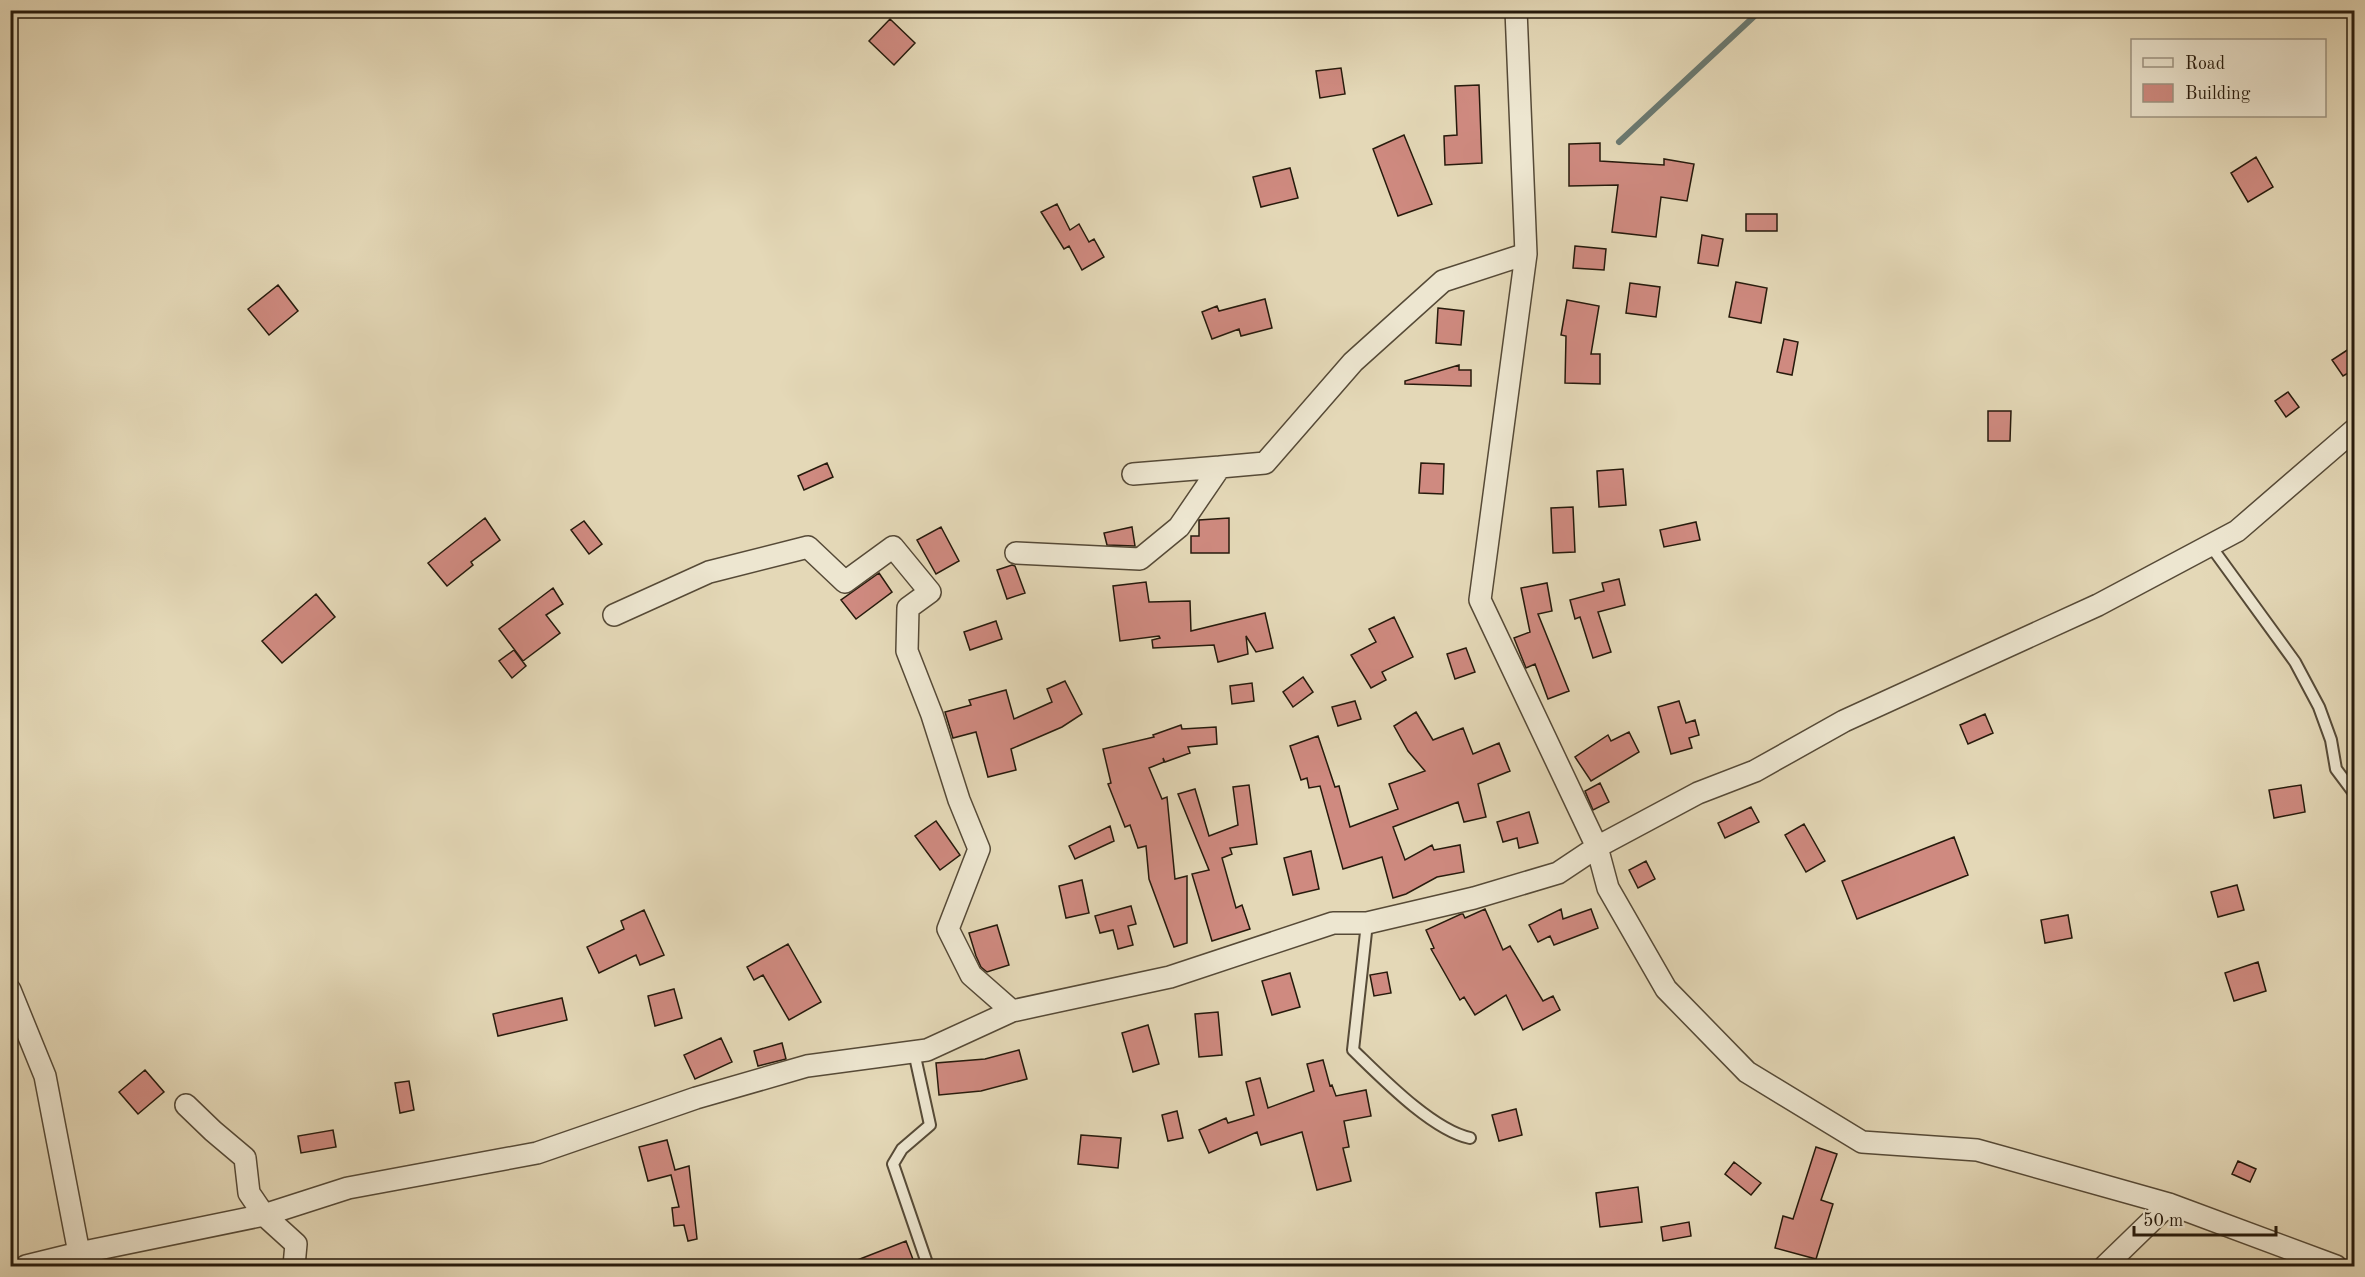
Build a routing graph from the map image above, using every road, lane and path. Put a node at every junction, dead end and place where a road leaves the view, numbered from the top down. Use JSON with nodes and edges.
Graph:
{"nodes":[{"id":1,"x":1516,"y":10,"type":"edge"},
{"id":2,"x":1526,"y":254,"type":"junction"},
{"id":3,"x":2355,"y":430,"type":"edge"},
{"id":4,"x":1220,"y":467,"type":"junction"},
{"id":5,"x":1133,"y":474,"type":"dead end"},
{"id":6,"x":2210,"y":545,"type":"junction"},
{"id":7,"x":1016,"y":553,"type":"dead end"},
{"id":8,"x":614,"y":615,"type":"dead end"},
{"id":9,"x":2355,"y":793,"type":"edge"},
{"id":10,"x":1597,"y":847,"type":"junction"},
{"id":11,"x":1367,"y":923,"type":"junction"},
{"id":12,"x":10,"y":990,"type":"edge"},
{"id":13,"x":1012,"y":1011,"type":"junction"},
{"id":14,"x":914,"y":1052,"type":"junction"},
{"id":15,"x":186,"y":1105,"type":"dead end"},
{"id":16,"x":1470,"y":1138,"type":"dead end"},
{"id":17,"x":2169,"y":1204,"type":"junction"},
{"id":18,"x":264,"y":1215,"type":"junction"},
{"id":19,"x":79,"y":1253,"type":"junction"},
{"id":20,"x":26,"y":1266,"type":"edge"},
{"id":21,"x":294,"y":1266,"type":"edge"},
{"id":22,"x":928,"y":1266,"type":"edge"},
{"id":23,"x":2105,"y":1266,"type":"edge"},
{"id":24,"x":2336,"y":1266,"type":"edge"}],
"edges":[{"from":1,"to":2,"type":"street"},
{"from":2,"to":4,"type":"street"},
{"from":2,"to":10,"type":"street"},
{"from":3,"to":6,"type":"street"},
{"from":4,"to":5,"type":"street"},
{"from":4,"to":7,"type":"street"},
{"from":6,"to":9,"type":"lane"},
{"from":6,"to":10,"type":"street"},
{"from":8,"to":13,"type":"street"},
{"from":10,"to":11,"type":"street"},
{"from":10,"to":17,"type":"street"},
{"from":11,"to":13,"type":"street"},
{"from":11,"to":16,"type":"lane"},
{"from":12,"to":19,"type":"street"},
{"from":13,"to":14,"type":"street"},
{"from":14,"to":18,"type":"street"},
{"from":14,"to":22,"type":"lane"},
{"from":15,"to":18,"type":"street"},
{"from":17,"to":23,"type":"street"},
{"from":17,"to":24,"type":"street"},
{"from":18,"to":19,"type":"street"},
{"from":18,"to":21,"type":"street"},
{"from":19,"to":20,"type":"street"}]}
